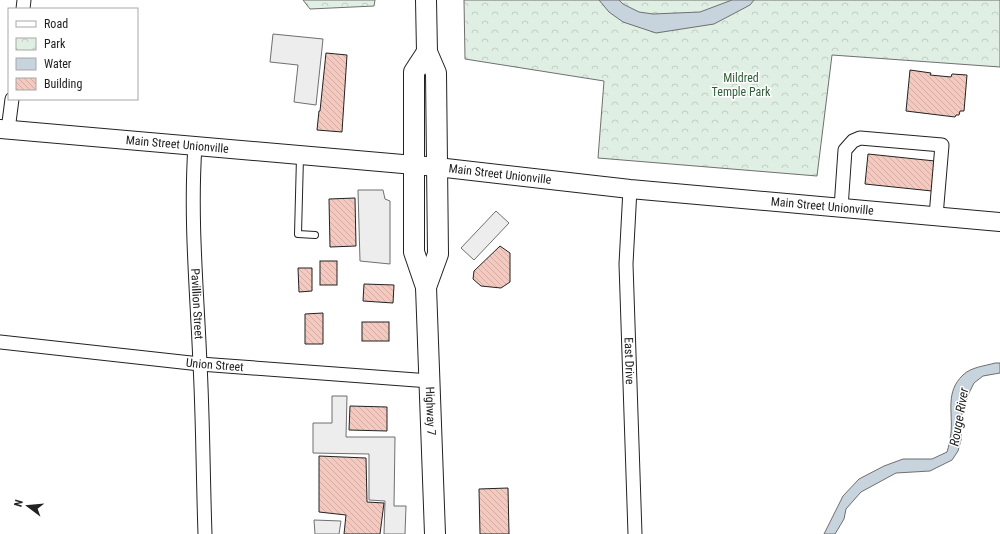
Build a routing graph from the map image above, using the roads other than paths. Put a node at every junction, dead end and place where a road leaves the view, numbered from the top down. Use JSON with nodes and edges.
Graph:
{"nodes":[{"id":1,"x":426,"y":0,"type":"edge"},
{"id":2,"x":427,"y":52,"type":"junction"},
{"id":3,"x":12,"y":100,"type":"edge"},
{"id":4,"x":4,"y":129,"type":"edge"},
{"id":5,"x":196,"y":146,"type":"junction"},
{"id":6,"x":300,"y":155,"type":"junction"},
{"id":7,"x":414,"y":165,"type":"junction"},
{"id":8,"x":437,"y":167,"type":"junction"},
{"id":9,"x":630,"y":188,"type":"junction"},
{"id":10,"x":841,"y":208,"type":"junction"},
{"id":11,"x":936,"y":216,"type":"junction"},
{"id":12,"x":1000,"y":222,"type":"edge"},
{"id":13,"x":315,"y":235,"type":"dead end"},
{"id":14,"x":426,"y":287,"type":"junction"},
{"id":15,"x":0,"y":342,"type":"edge"},
{"id":16,"x":200,"y":364,"type":"junction"},
{"id":17,"x":430,"y":381,"type":"junction"},
{"id":18,"x":205,"y":534,"type":"edge"},
{"id":19,"x":435,"y":534,"type":"edge"},
{"id":20,"x":635,"y":534,"type":"edge"}],
"edges":[{"from":1,"to":2,"type":"main road","name":"Highway 7"},
{"from":2,"to":7,"type":"main road","name":"Highway 7"},
{"from":2,"to":8,"type":"main road","name":"Highway 7"},
{"from":3,"to":4,"type":"street"},
{"from":4,"to":5,"type":"main road","name":"Main Street Unionville"},
{"from":5,"to":6,"type":"main road","name":"Main Street Unionville"},
{"from":5,"to":16,"type":"street","name":"Pavillion Street"},
{"from":6,"to":7,"type":"main road","name":"Main Street Unionville"},
{"from":6,"to":13,"type":"lane"},
{"from":7,"to":8,"type":"main road","name":"Main Street Unionville"},
{"from":7,"to":14,"type":"main road","name":"Highway 7"},
{"from":8,"to":9,"type":"main road","name":"Main Street Unionville"},
{"from":8,"to":14,"type":"main road","name":"Highway 7"},
{"from":9,"to":10,"type":"main road","name":"Main Street Unionville"},
{"from":9,"to":20,"type":"street","name":"East Drive"},
{"from":10,"to":11,"type":"main road","name":"Main Street Unionville"},
{"from":10,"to":11,"type":"street"},
{"from":11,"to":12,"type":"main road","name":"Main Street Unionville"},
{"from":14,"to":17,"type":"main road","name":"Highway 7"},
{"from":15,"to":16,"type":"street","name":"Union Street"},
{"from":16,"to":17,"type":"street","name":"Union Street"},
{"from":16,"to":18,"type":"street","name":"Pavillion Street"},
{"from":17,"to":19,"type":"main road","name":"Highway 7"}]}
